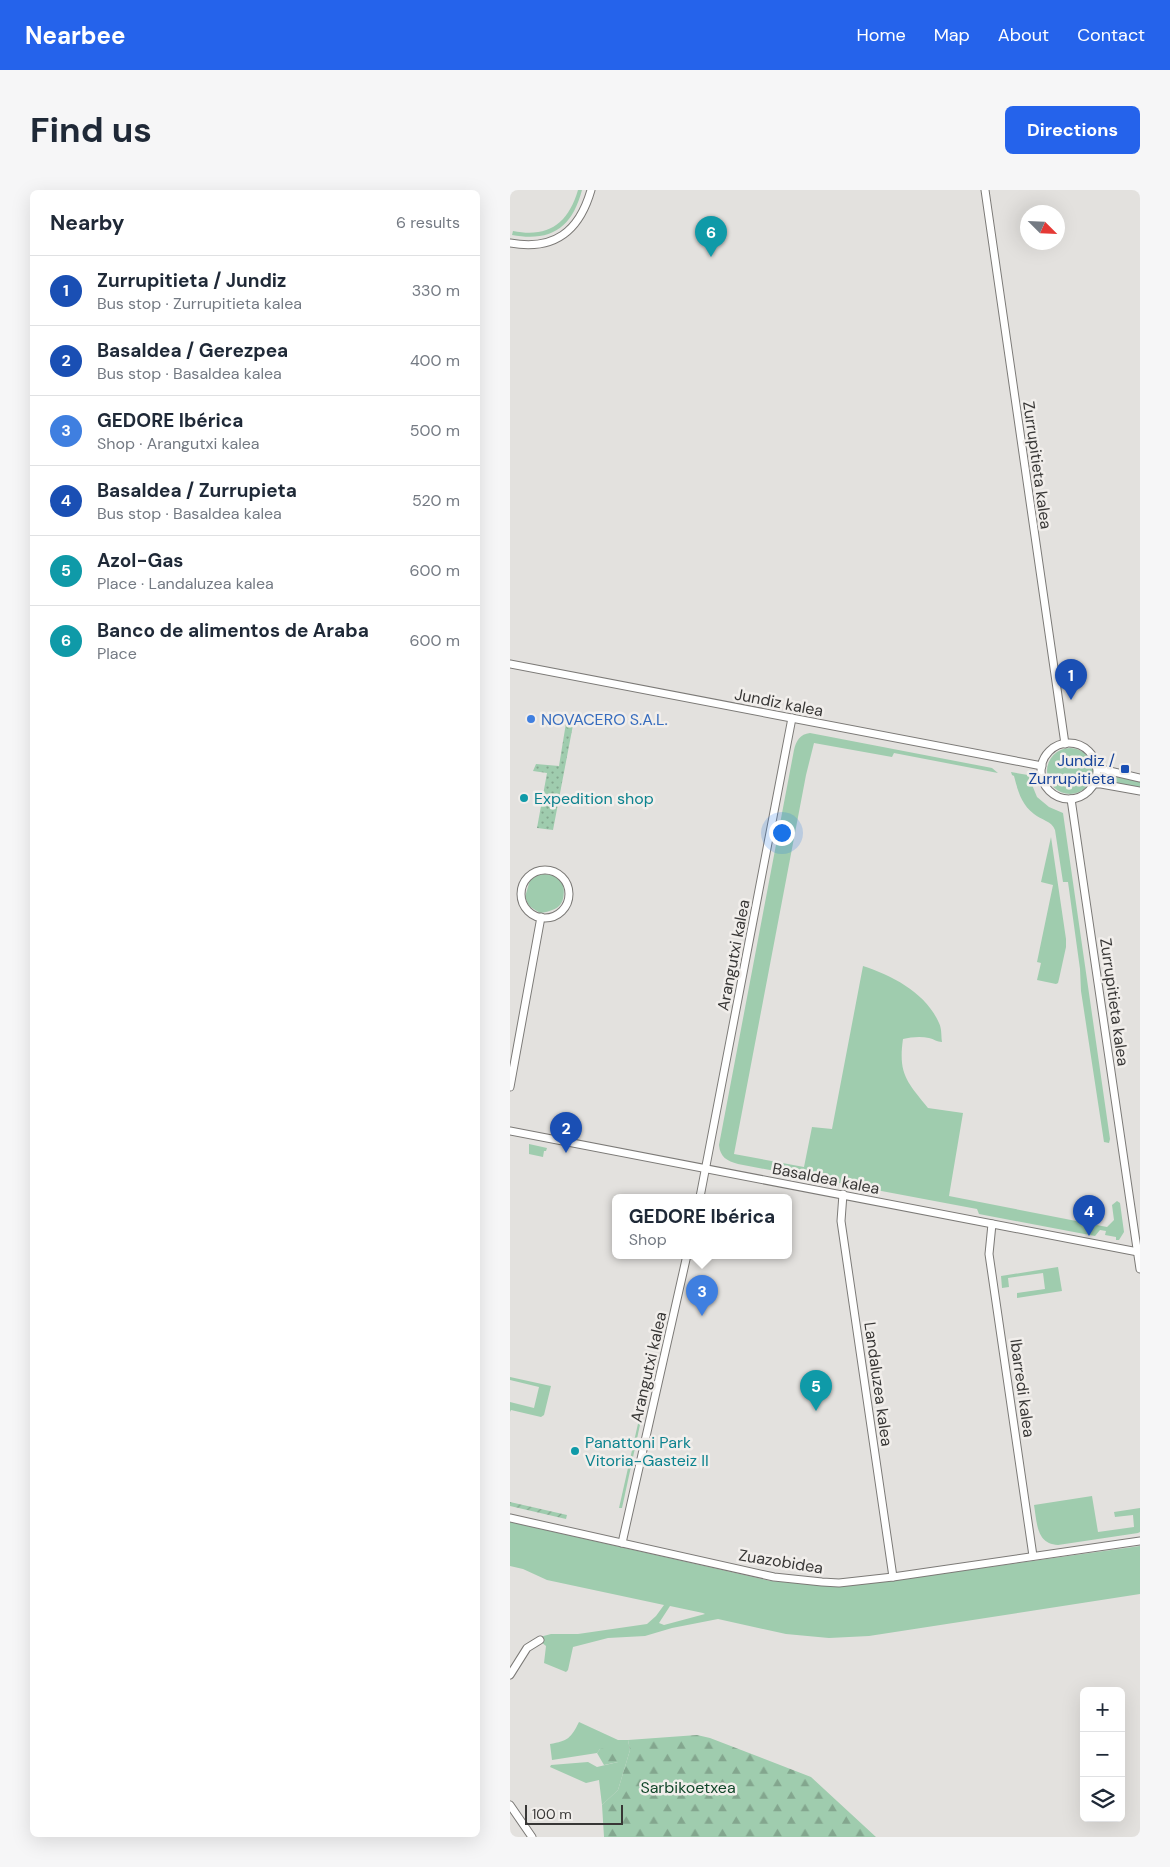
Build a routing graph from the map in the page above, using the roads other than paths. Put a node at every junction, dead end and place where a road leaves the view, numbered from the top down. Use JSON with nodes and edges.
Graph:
{"nodes":[{"id":1,"x":591,"y":190,"type":"edge"},
{"id":2,"x":985,"y":190,"type":"edge"},
{"id":3,"x":510,"y":243,"type":"edge"},
{"id":4,"x":510,"y":664,"type":"edge"},
{"id":5,"x":792,"y":718,"type":"junction"},
{"id":6,"x":1065,"y":744,"type":"junction"},
{"id":7,"x":1042,"y":766,"type":"junction"},
{"id":8,"x":1097,"y":768,"type":"junction"},
{"id":9,"x":1140,"y":778,"type":"edge"},
{"id":10,"x":1094,"y":784,"type":"junction"},
{"id":11,"x":1140,"y":791,"type":"edge"},
{"id":12,"x":1071,"y":799,"type":"junction"},
{"id":13,"x":541,"y":917,"type":"junction"},
{"id":14,"x":510,"y":1087,"type":"edge"},
{"id":15,"x":510,"y":1131,"type":"edge"},
{"id":16,"x":706,"y":1169,"type":"junction"},
{"id":17,"x":701,"y":1194,"type":"edge"},
{"id":18,"x":842,"y":1194,"type":"junction"},
{"id":19,"x":992,"y":1224,"type":"junction"},
{"id":20,"x":1138,"y":1252,"type":"junction"},
{"id":21,"x":686,"y":1259,"type":"edge"},
{"id":22,"x":1140,"y":1269,"type":"edge"},
{"id":23,"x":510,"y":1518,"type":"edge"},
{"id":24,"x":1140,"y":1541,"type":"edge"},
{"id":25,"x":622,"y":1543,"type":"junction"},
{"id":26,"x":1033,"y":1556,"type":"junction"},
{"id":27,"x":893,"y":1576,"type":"junction"},
{"id":28,"x":540,"y":1640,"type":"dead end"},
{"id":29,"x":510,"y":1675,"type":"edge"},
{"id":30,"x":510,"y":1805,"type":"edge"},
{"id":31,"x":532,"y":1837,"type":"edge"}],
"edges":[{"from":1,"to":3,"type":"street"},
{"from":2,"to":6,"type":"street","name":"Zurrupitieta kalea"},
{"from":4,"to":5,"type":"street","name":"Jundiz kalea"},
{"from":5,"to":7,"type":"street","name":"Jundiz kalea"},
{"from":5,"to":16,"type":"street","name":"Arangutxi kalea"},
{"from":6,"to":7,"type":"street"},
{"from":6,"to":8,"type":"street"},
{"from":7,"to":12,"type":"street"},
{"from":8,"to":9,"type":"street"},
{"from":8,"to":10,"type":"street"},
{"from":10,"to":11,"type":"street"},
{"from":10,"to":12,"type":"street"},
{"from":12,"to":20,"type":"street","name":"Zurrupitieta kalea"},
{"from":13,"to":13,"type":"street"},
{"from":13,"to":14,"type":"street"},
{"from":15,"to":16,"type":"street","name":"Basaldea kalea"},
{"from":16,"to":17,"type":"street","name":"Arangutxi kalea"},
{"from":16,"to":18,"type":"street","name":"Basaldea kalea"},
{"from":18,"to":19,"type":"street","name":"Basaldea kalea"},
{"from":18,"to":27,"type":"street","name":"Landaluzea kalea"},
{"from":19,"to":20,"type":"street","name":"Basaldea kalea"},
{"from":19,"to":26,"type":"street","name":"Ibarredi kalea"},
{"from":20,"to":22,"type":"street","name":"Zurrupitieta kalea"},
{"from":21,"to":25,"type":"street","name":"Arangutxi kalea"},
{"from":23,"to":25,"type":"street","name":"Zuazobidea"},
{"from":24,"to":26,"type":"street","name":"Zuazobidea"},
{"from":25,"to":27,"type":"street","name":"Zuazobidea"},
{"from":26,"to":27,"type":"street","name":"Zuazobidea"},
{"from":28,"to":29,"type":"street"},
{"from":30,"to":31,"type":"street"}]}
